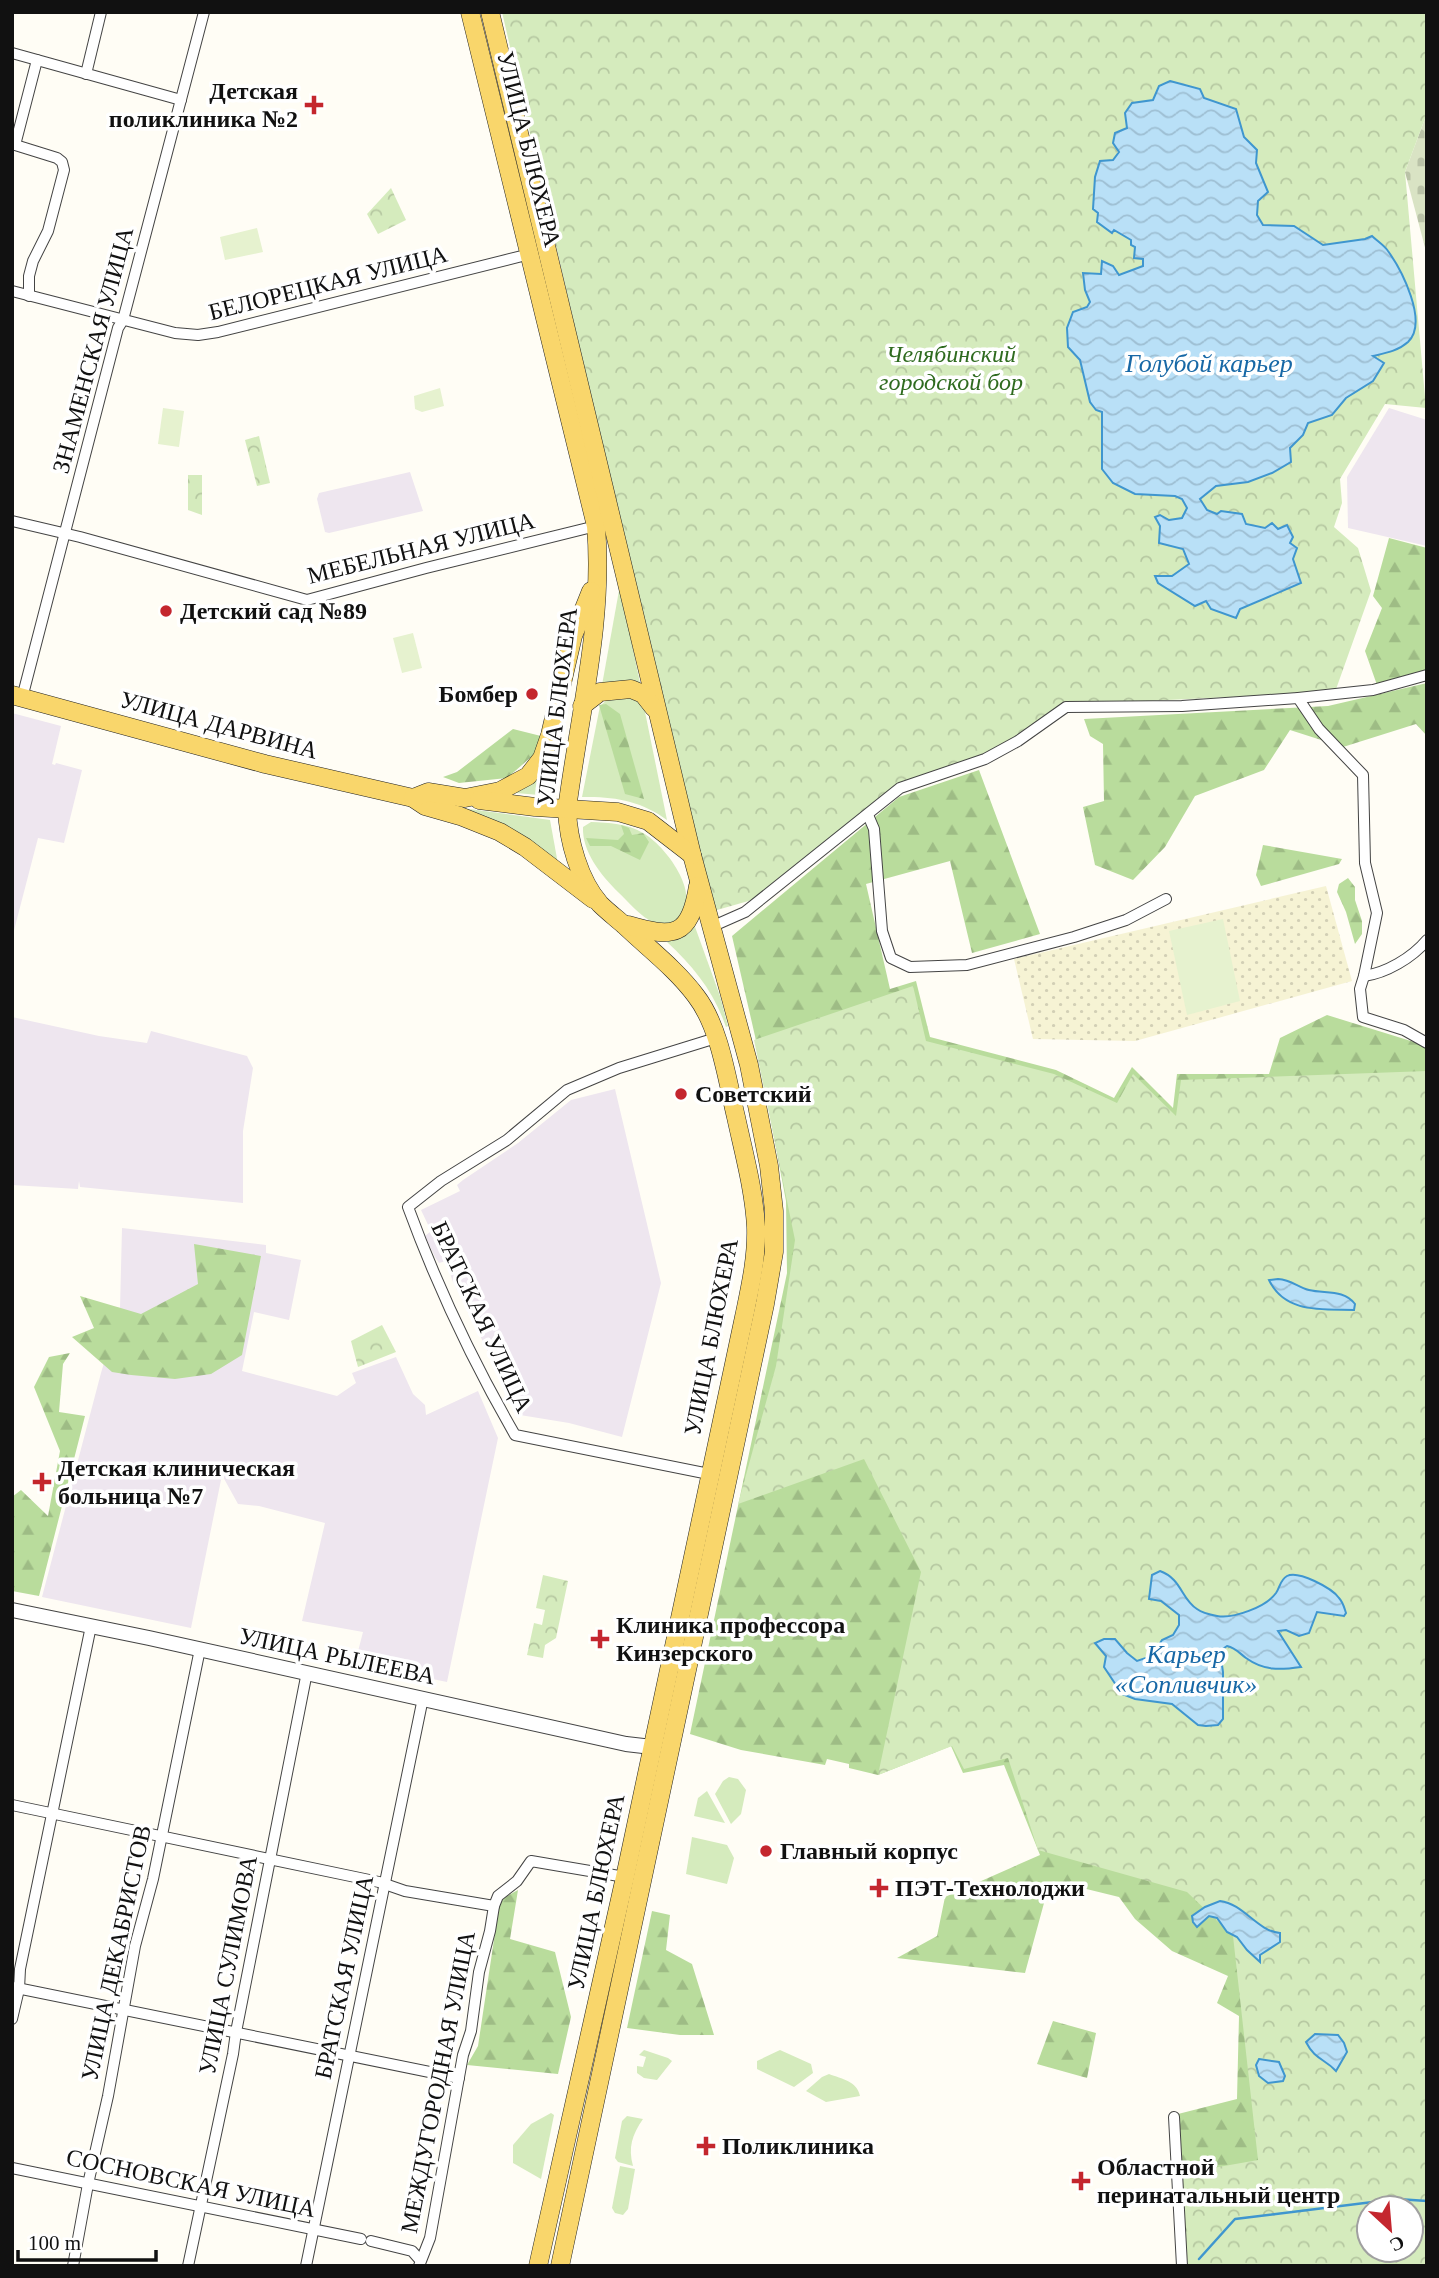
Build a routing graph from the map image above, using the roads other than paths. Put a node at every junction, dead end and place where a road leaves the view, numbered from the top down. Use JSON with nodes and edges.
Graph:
{"nodes":[{"id":1,"x":101,"y":12,"type":"edge"},
{"id":2,"x":204,"y":12,"type":"edge"},
{"id":3,"x":471,"y":12,"type":"edge"},
{"id":4,"x":489,"y":12,"type":"edge"},
{"id":5,"x":12,"y":52,"type":"edge"},
{"id":6,"x":37,"y":60,"type":"junction"},
{"id":7,"x":86,"y":74,"type":"junction"},
{"id":8,"x":181,"y":100,"type":"junction"},
{"id":9,"x":14,"y":145,"type":"edge"},
{"id":10,"x":530,"y":254,"type":"junction"},
{"id":11,"x":12,"y":291,"type":"edge"},
{"id":12,"x":29,"y":296,"type":"junction"},
{"id":13,"x":123,"y":320,"type":"junction"},
{"id":14,"x":12,"y":521,"type":"edge"},
{"id":15,"x":596,"y":526,"type":"junction"},
{"id":16,"x":65,"y":533,"type":"junction"},
{"id":17,"x":598,"y":573,"type":"junction"},
{"id":18,"x":1427,"y":675,"type":"edge"},
{"id":19,"x":17,"y":697,"type":"edge"},
{"id":20,"x":1298,"y":698,"type":"junction"},
{"id":21,"x":582,"y":706,"type":"junction"},
{"id":22,"x":657,"y":710,"type":"junction"},
{"id":23,"x":413,"y":799,"type":"junction"},
{"id":24,"x":465,"y":799,"type":"junction"},
{"id":25,"x":567,"y":809,"type":"junction"},
{"id":26,"x":868,"y":815,"type":"junction"},
{"id":27,"x":692,"y":855,"type":"junction"},
{"id":28,"x":698,"y":881,"type":"junction"},
{"id":29,"x":1166,"y":899,"type":"dead end"},
{"id":30,"x":599,"y":903,"type":"junction"},
{"id":31,"x":621,"y":923,"type":"junction"},
{"id":32,"x":711,"y":927,"type":"junction"},
{"id":33,"x":1427,"y":940,"type":"edge"},
{"id":34,"x":1364,"y":976,"type":"junction"},
{"id":35,"x":716,"y":1038,"type":"junction"},
{"id":36,"x":1427,"y":1043,"type":"edge"},
{"id":37,"x":709,"y":1474,"type":"junction"},
{"id":38,"x":12,"y":1610,"type":"edge"},
{"id":39,"x":90,"y":1626,"type":"junction"},
{"id":40,"x":200,"y":1649,"type":"junction"},
{"id":41,"x":307,"y":1672,"type":"junction"},
{"id":42,"x":423,"y":1698,"type":"junction"},
{"id":43,"x":652,"y":1747,"type":"junction"},
{"id":44,"x":671,"y":1752,"type":"junction"},
{"id":45,"x":12,"y":1805,"type":"edge"},
{"id":46,"x":54,"y":1814,"type":"junction"},
{"id":47,"x":161,"y":1838,"type":"junction"},
{"id":48,"x":270,"y":1859,"type":"junction"},
{"id":49,"x":625,"y":1877,"type":"junction"},
{"id":50,"x":386,"y":1885,"type":"junction"},
{"id":51,"x":494,"y":1906,"type":"junction"},
{"id":52,"x":16,"y":1988,"type":"edge"},
{"id":53,"x":124,"y":2010,"type":"junction"},
{"id":54,"x":13,"y":2011,"type":"edge"},
{"id":55,"x":236,"y":2032,"type":"junction"},
{"id":56,"x":348,"y":2057,"type":"junction"},
{"id":57,"x":459,"y":2078,"type":"junction"},
{"id":58,"x":1174,"y":2117,"type":"dead end"},
{"id":59,"x":12,"y":2168,"type":"edge"},
{"id":60,"x":88,"y":2184,"type":"junction"},
{"id":61,"x":200,"y":2206,"type":"junction"},
{"id":62,"x":313,"y":2230,"type":"junction"},
{"id":63,"x":419,"y":2263,"type":"edge"},
{"id":64,"x":73,"y":2266,"type":"edge"},
{"id":65,"x":188,"y":2266,"type":"edge"},
{"id":66,"x":306,"y":2266,"type":"edge"},
{"id":67,"x":538,"y":2266,"type":"edge"},
{"id":68,"x":560,"y":2266,"type":"edge"},
{"id":69,"x":1182,"y":2266,"type":"edge"}],
"edges":[{"from":1,"to":7,"type":"street"},
{"from":2,"to":8,"type":"street","name":"ЗНАМЕНСКАЯ УЛИЦА"},
{"from":3,"to":10,"type":"main road","name":"УЛИЦА БЛЮХЕРА"},
{"from":4,"to":22,"type":"main road","name":"УЛИЦА БЛЮХЕРА"},
{"from":5,"to":6,"type":"street"},
{"from":6,"to":7,"type":"street"},
{"from":6,"to":9,"type":"street"},
{"from":7,"to":8,"type":"street"},
{"from":8,"to":13,"type":"street","name":"ЗНАМЕНСКАЯ УЛИЦА"},
{"from":9,"to":12,"type":"street"},
{"from":10,"to":13,"type":"street","name":"БЕЛОРЕЦКАЯ УЛИЦА"},
{"from":10,"to":15,"type":"main road","name":"УЛИЦА БЛЮХЕРА"},
{"from":11,"to":12,"type":"street","name":"БЕЛОРЕЦКАЯ УЛИЦА"},
{"from":12,"to":13,"type":"street","name":"БЕЛОРЕЦКАЯ УЛИЦА"},
{"from":13,"to":16,"type":"street","name":"ЗНАМЕНСКАЯ УЛИЦА"},
{"from":14,"to":16,"type":"street","name":"МЕБЕЛЬНАЯ УЛИЦА"},
{"from":15,"to":16,"type":"street","name":"МЕБЕЛЬНАЯ УЛИЦА"},
{"from":15,"to":17,"type":"main road","name":"УЛИЦА БЛЮХЕРА"},
{"from":16,"to":19,"type":"street","name":"ЗНАМЕНСКАЯ УЛИЦА"},
{"from":17,"to":21,"type":"main road","name":"УЛИЦА БЛЮХЕРА"},
{"from":17,"to":24,"type":"main road","name":"УЛИЦА ДАРВИНА"},
{"from":18,"to":20,"type":"street"},
{"from":19,"to":23,"type":"main road","name":"УЛИЦА ДАРВИНА"},
{"from":20,"to":26,"type":"street"},
{"from":20,"to":34,"type":"street"},
{"from":21,"to":22,"type":"main road"},
{"from":21,"to":25,"type":"main road","name":"УЛИЦА БЛЮХЕРА"},
{"from":22,"to":27,"type":"main road","name":"УЛИЦА БЛЮХЕРА"},
{"from":23,"to":24,"type":"main road","name":"УЛИЦА ДАРВИНА"},
{"from":23,"to":30,"type":"main road","name":"УЛИЦА ДАРВИНА"},
{"from":24,"to":25,"type":"main road"},
{"from":25,"to":27,"type":"main road"},
{"from":25,"to":30,"type":"main road","name":"УЛИЦА БЛЮХЕРА"},
{"from":26,"to":29,"type":"street"},
{"from":26,"to":32,"type":"street"},
{"from":27,"to":28,"type":"main road","name":"УЛИЦА БЛЮХЕРА"},
{"from":28,"to":31,"type":"main road"},
{"from":28,"to":32,"type":"main road","name":"УЛИЦА БЛЮХЕРА"},
{"from":30,"to":31,"type":"main road","name":"УЛИЦА БЛЮХЕРА"},
{"from":31,"to":35,"type":"main road","name":"УЛИЦА БЛЮХЕРА"},
{"from":32,"to":44,"type":"main road","name":"УЛИЦА БЛЮХЕРА"},
{"from":33,"to":34,"type":"street"},
{"from":34,"to":36,"type":"street"},
{"from":35,"to":37,"type":"main road","name":"УЛИЦА БЛЮХЕРА"},
{"from":35,"to":37,"type":"street","name":"БРАТСКАЯ УЛИЦА"},
{"from":37,"to":43,"type":"main road","name":"УЛИЦА БЛЮХЕРА"},
{"from":38,"to":39,"type":"street","name":"УЛИЦА РЫЛЕЕВА"},
{"from":39,"to":40,"type":"street","name":"УЛИЦА РЫЛЕЕВА"},
{"from":39,"to":46,"type":"street"},
{"from":40,"to":41,"type":"street","name":"УЛИЦА РЫЛЕЕВА"},
{"from":40,"to":47,"type":"street","name":"УЛИЦА ДЕКАБРИСТОВ"},
{"from":41,"to":42,"type":"street","name":"УЛИЦА РЫЛЕЕВА"},
{"from":41,"to":48,"type":"street","name":"УЛИЦА СУЛИМОВА"},
{"from":42,"to":43,"type":"street","name":"УЛИЦА РЫЛЕЕВА"},
{"from":42,"to":50,"type":"street","name":"БРАТСКАЯ УЛИЦА"},
{"from":43,"to":44,"type":"main road"},
{"from":43,"to":49,"type":"main road","name":"УЛИЦА БЛЮХЕРА"},
{"from":44,"to":68,"type":"main road","name":"УЛИЦА БЛЮХЕРА"},
{"from":45,"to":46,"type":"street"},
{"from":46,"to":47,"type":"street"},
{"from":46,"to":52,"type":"street"},
{"from":47,"to":48,"type":"street"},
{"from":47,"to":53,"type":"street","name":"УЛИЦА ДЕКАБРИСТОВ"},
{"from":48,"to":50,"type":"street"},
{"from":48,"to":55,"type":"street","name":"УЛИЦА СУЛИМОВА"},
{"from":49,"to":51,"type":"street"},
{"from":49,"to":67,"type":"main road","name":"УЛИЦА БЛЮХЕРА"},
{"from":50,"to":51,"type":"street"},
{"from":50,"to":56,"type":"street","name":"БРАТСКАЯ УЛИЦА"},
{"from":51,"to":57,"type":"street","name":"МЕЖДУГОРОДНАЯ УЛИЦА"},
{"from":52,"to":53,"type":"street"},
{"from":52,"to":54,"type":"street"},
{"from":53,"to":55,"type":"street"},
{"from":53,"to":60,"type":"street","name":"УЛИЦА ДЕКАБРИСТОВ"},
{"from":55,"to":56,"type":"street"},
{"from":55,"to":61,"type":"street","name":"УЛИЦА СУЛИМОВА"},
{"from":56,"to":57,"type":"street"},
{"from":56,"to":62,"type":"street","name":"БРАТСКАЯ УЛИЦА"},
{"from":57,"to":63,"type":"street","name":"МЕЖДУГОРОДНАЯ УЛИЦА"},
{"from":58,"to":69,"type":"street"},
{"from":59,"to":60,"type":"street","name":"СОСНОВСКАЯ УЛИЦА"},
{"from":60,"to":61,"type":"street","name":"СОСНОВСКАЯ УЛИЦА"},
{"from":60,"to":64,"type":"street","name":"УЛИЦА ДЕКАБРИСТОВ"},
{"from":61,"to":62,"type":"street","name":"СОСНОВСКАЯ УЛИЦА"},
{"from":61,"to":65,"type":"street","name":"УЛИЦА СУЛИМОВА"},
{"from":62,"to":63,"type":"street","name":"СОСНОВСКАЯ УЛИЦА"},
{"from":62,"to":66,"type":"street","name":"БРАТСКАЯ УЛИЦА"}]}
